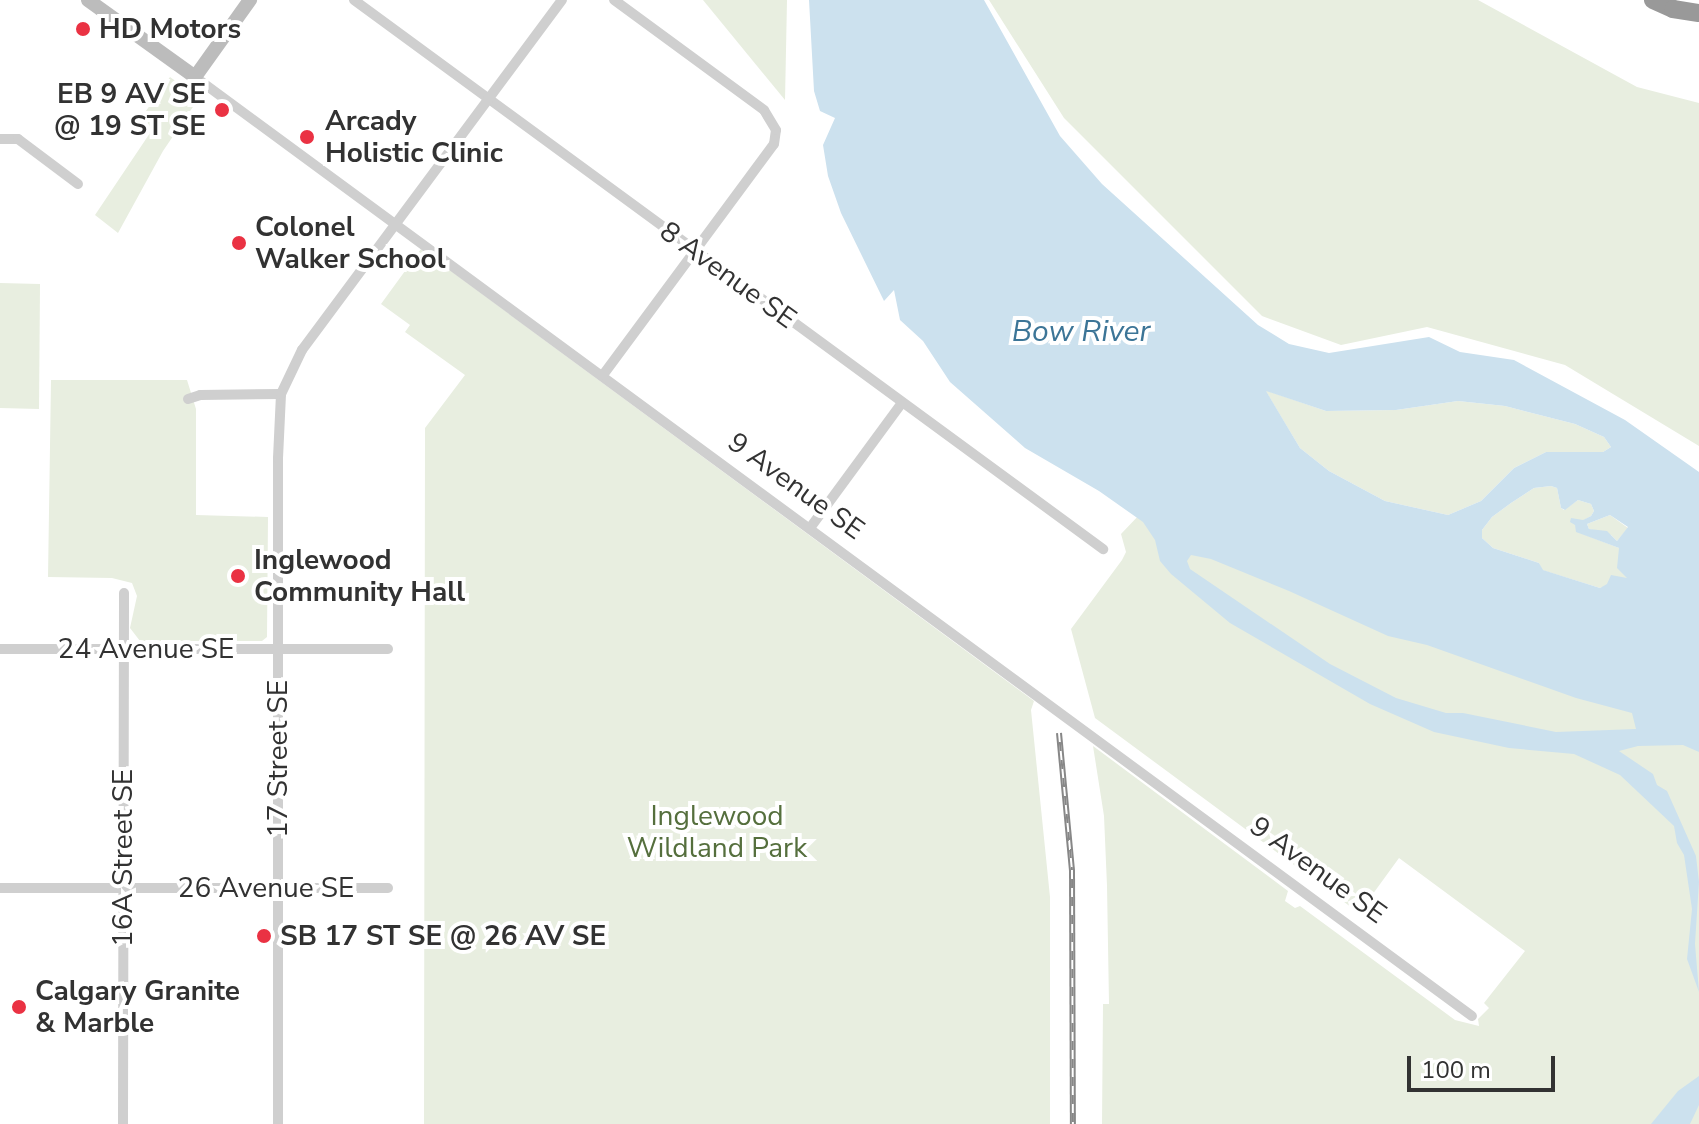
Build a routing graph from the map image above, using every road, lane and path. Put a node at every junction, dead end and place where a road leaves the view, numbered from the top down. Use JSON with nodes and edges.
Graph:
{"nodes":[{"id":1,"x":88,"y":0,"type":"edge"},
{"id":2,"x":250,"y":0,"type":"edge"},
{"id":3,"x":354,"y":0,"type":"edge"},
{"id":4,"x":562,"y":0,"type":"edge"},
{"id":5,"x":614,"y":0,"type":"edge"},
{"id":6,"x":1653,"y":0,"type":"edge"},
{"id":7,"x":1699,"y":13,"type":"edge"},
{"id":8,"x":195,"y":77,"type":"junction"},
{"id":9,"x":489,"y":100,"type":"junction"},
{"id":10,"x":0,"y":139,"type":"edge"},
{"id":11,"x":78,"y":184,"type":"dead end"},
{"id":12,"x":398,"y":224,"type":"junction"},
{"id":13,"x":695,"y":250,"type":"junction"},
{"id":14,"x":603,"y":375,"type":"junction"},
{"id":15,"x":281,"y":394,"type":"junction"},
{"id":16,"x":188,"y":399,"type":"dead end"},
{"id":17,"x":901,"y":404,"type":"junction"},
{"id":18,"x":810,"y":528,"type":"junction"},
{"id":19,"x":1103,"y":549,"type":"dead end"},
{"id":20,"x":124,"y":593,"type":"dead end"},
{"id":21,"x":0,"y":649,"type":"edge"},
{"id":22,"x":123,"y":649,"type":"junction"},
{"id":23,"x":388,"y":649,"type":"dead end"},
{"id":24,"x":279,"y":650,"type":"junction"},
{"id":25,"x":0,"y":888,"type":"edge"},
{"id":26,"x":123,"y":888,"type":"junction"},
{"id":27,"x":388,"y":888,"type":"dead end"},
{"id":28,"x":277,"y":889,"type":"junction"},
{"id":29,"x":1472,"y":1016,"type":"dead end"},
{"id":30,"x":123,"y":1124,"type":"edge"},
{"id":31,"x":278,"y":1124,"type":"edge"}],
"edges":[{"from":1,"to":8,"type":"main road","name":"9 Avenue SE"},
{"from":2,"to":8,"type":"main road"},
{"from":3,"to":9,"type":"street","name":"8 Avenue SE"},
{"from":4,"to":9,"type":"street"},
{"from":5,"to":13,"type":"street"},
{"from":6,"to":7,"type":"highway"},
{"from":8,"to":12,"type":"street","name":"9 Avenue SE"},
{"from":9,"to":12,"type":"street"},
{"from":9,"to":13,"type":"street","name":"8 Avenue SE"},
{"from":10,"to":11,"type":"street"},
{"from":12,"to":14,"type":"street","name":"9 Avenue SE"},
{"from":12,"to":15,"type":"street"},
{"from":13,"to":14,"type":"street"},
{"from":13,"to":17,"type":"street","name":"8 Avenue SE"},
{"from":14,"to":18,"type":"street","name":"9 Avenue SE"},
{"from":15,"to":16,"type":"street"},
{"from":15,"to":24,"type":"street","name":"17 Street SE"},
{"from":17,"to":18,"type":"street"},
{"from":17,"to":19,"type":"street","name":"8 Avenue SE"},
{"from":18,"to":29,"type":"street","name":"9 Avenue SE"},
{"from":20,"to":22,"type":"street","name":"16A Street SE"},
{"from":21,"to":22,"type":"street","name":"24 Avenue SE"},
{"from":22,"to":24,"type":"street","name":"24 Avenue SE"},
{"from":22,"to":26,"type":"street","name":"16A Street SE"},
{"from":23,"to":24,"type":"street","name":"24 Avenue SE"},
{"from":24,"to":28,"type":"street","name":"17 Street SE"},
{"from":25,"to":26,"type":"street","name":"26 Avenue SE"},
{"from":26,"to":28,"type":"street","name":"26 Avenue SE"},
{"from":26,"to":30,"type":"street","name":"16A Street SE"},
{"from":27,"to":28,"type":"street","name":"26 Avenue SE"},
{"from":28,"to":31,"type":"street","name":"17 Street SE"}]}
